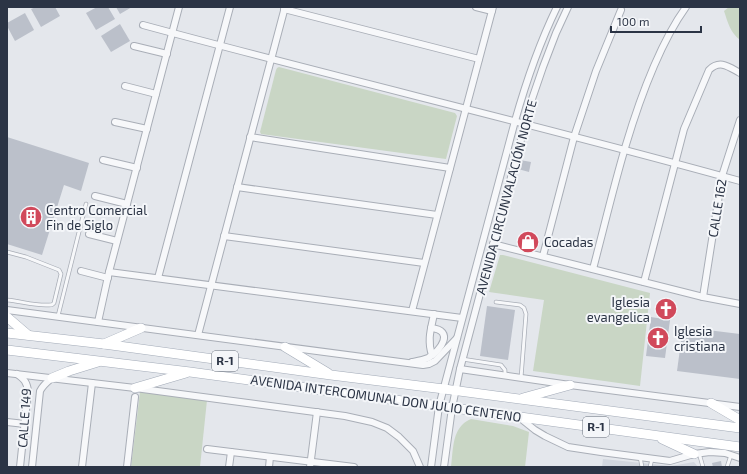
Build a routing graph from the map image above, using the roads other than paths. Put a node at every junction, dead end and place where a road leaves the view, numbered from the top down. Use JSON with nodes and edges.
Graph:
{"nodes":[{"id":1,"x":179,"y":7,"type":"edge"},
{"id":2,"x":230,"y":7,"type":"edge"},
{"id":3,"x":476,"y":7,"type":"edge"},
{"id":4,"x":557,"y":7,"type":"edge"},
{"id":5,"x":568,"y":7,"type":"edge"},
{"id":6,"x":686,"y":7,"type":"edge"},
{"id":7,"x":284,"y":8,"type":"edge"},
{"id":8,"x":493,"y":9,"type":"edge"},
{"id":9,"x":621,"y":10,"type":"dead end"},
{"id":10,"x":144,"y":25,"type":"dead end"},
{"id":11,"x":172,"y":32,"type":"junction"},
{"id":12,"x":220,"y":45,"type":"junction"},
{"id":13,"x":134,"y":46,"type":"dead end"},
{"id":14,"x":167,"y":54,"type":"junction"},
{"id":15,"x":271,"y":59,"type":"junction"},
{"id":16,"x":479,"y":59,"type":"junction"},
{"id":17,"x":740,"y":73,"type":"edge"},
{"id":18,"x":125,"y":86,"type":"dead end"},
{"id":19,"x":156,"y":94,"type":"junction"},
{"id":20,"x":466,"y":109,"type":"junction"},
{"id":21,"x":740,"y":120,"type":"edge"},
{"id":22,"x":515,"y":121,"type":"junction"},
{"id":23,"x":115,"y":122,"type":"dead end"},
{"id":24,"x":526,"y":124,"type":"junction"},
{"id":25,"x":147,"y":129,"type":"junction"},
{"id":26,"x":250,"y":137,"type":"junction"},
{"id":27,"x":574,"y":137,"type":"junction"},
{"id":28,"x":624,"y":150,"type":"junction"},
{"id":29,"x":103,"y":160,"type":"dead end"},
{"id":30,"x":674,"y":163,"type":"junction"},
{"id":31,"x":137,"y":168,"type":"junction"},
{"id":32,"x":450,"y":168,"type":"junction"},
{"id":33,"x":722,"y":176,"type":"junction"},
{"id":34,"x":740,"y":181,"type":"edge"},
{"id":35,"x":237,"y":187,"type":"junction"},
{"id":36,"x":95,"y":196,"type":"dead end"},
{"id":37,"x":86,"y":204,"type":"dead end"},
{"id":38,"x":127,"y":204,"type":"junction"},
{"id":39,"x":438,"y":215,"type":"junction"},
{"id":40,"x":89,"y":234,"type":"dead end"},
{"id":41,"x":224,"y":236,"type":"junction"},
{"id":42,"x":117,"y":241,"type":"junction"},
{"id":43,"x":494,"y":244,"type":"junction"},
{"id":44,"x":7,"y":252,"type":"edge"},
{"id":45,"x":543,"y":256,"type":"junction"},
{"id":46,"x":424,"y":263,"type":"junction"},
{"id":47,"x":593,"y":269,"type":"junction"},
{"id":48,"x":81,"y":271,"type":"dead end"},
{"id":49,"x":108,"y":275,"type":"junction"},
{"id":50,"x":158,"y":278,"type":"junction"},
{"id":51,"x":644,"y":282,"type":"junction"},
{"id":52,"x":212,"y":285,"type":"junction"},
{"id":53,"x":703,"y":297,"type":"junction"},
{"id":54,"x":7,"y":300,"type":"edge"},
{"id":55,"x":24,"y":302,"type":"junction"},
{"id":56,"x":496,"y":302,"type":"dead end"},
{"id":57,"x":740,"y":304,"type":"edge"},
{"id":58,"x":7,"y":310,"type":"edge"},
{"id":59,"x":412,"y":311,"type":"junction"},
{"id":60,"x":23,"y":312,"type":"junction"},
{"id":61,"x":434,"y":314,"type":"junction"},
{"id":62,"x":58,"y":316,"type":"junction"},
{"id":63,"x":7,"y":317,"type":"edge"},
{"id":64,"x":462,"y":318,"type":"junction"},
{"id":65,"x":98,"y":322,"type":"junction"},
{"id":66,"x":141,"y":328,"type":"junction"},
{"id":67,"x":431,"y":328,"type":"junction"},
{"id":68,"x":7,"y":333,"type":"edge"},
{"id":69,"x":28,"y":335,"type":"junction"},
{"id":70,"x":198,"y":335,"type":"junction"},
{"id":71,"x":444,"y":336,"type":"junction"},
{"id":72,"x":456,"y":339,"type":"junction"},
{"id":73,"x":104,"y":344,"type":"junction"},
{"id":74,"x":285,"y":347,"type":"junction"},
{"id":75,"x":7,"y":350,"type":"edge"},
{"id":76,"x":432,"y":355,"type":"junction"},
{"id":77,"x":462,"y":359,"type":"junction"},
{"id":78,"x":101,"y":361,"type":"junction"},
{"id":79,"x":407,"y":363,"type":"junction"},
{"id":80,"x":460,"y":369,"type":"junction"},
{"id":81,"x":7,"y":372,"type":"edge"},
{"id":82,"x":190,"y":372,"type":"junction"},
{"id":83,"x":15,"y":374,"type":"junction"},
{"id":84,"x":331,"y":375,"type":"junction"},
{"id":85,"x":505,"y":376,"type":"junction"},
{"id":86,"x":52,"y":378,"type":"junction"},
{"id":87,"x":521,"y":378,"type":"junction"},
{"id":88,"x":92,"y":383,"type":"junction"},
{"id":89,"x":570,"y":385,"type":"junction"},
{"id":90,"x":444,"y":389,"type":"junction"},
{"id":91,"x":455,"y":390,"type":"junction"},
{"id":92,"x":135,"y":393,"type":"junction"},
{"id":93,"x":519,"y":399,"type":"junction"},
{"id":94,"x":711,"y":403,"type":"junction"},
{"id":95,"x":439,"y":406,"type":"junction"},
{"id":96,"x":740,"y":407,"type":"edge"},
{"id":97,"x":452,"y":408,"type":"junction"},
{"id":98,"x":317,"y":412,"type":"junction"},
{"id":99,"x":517,"y":416,"type":"junction"},
{"id":100,"x":740,"y":420,"type":"edge"},
{"id":101,"x":7,"y":422,"type":"edge"},
{"id":102,"x":24,"y":424,"type":"junction"},
{"id":103,"x":740,"y":428,"type":"edge"},
{"id":104,"x":654,"y":436,"type":"junction"},
{"id":105,"x":740,"y":447,"type":"edge"},
{"id":106,"x":207,"y":449,"type":"dead end"},
{"id":107,"x":231,"y":452,"type":"junction"},
{"id":108,"x":696,"y":454,"type":"junction"},
{"id":109,"x":731,"y":455,"type":"junction"},
{"id":110,"x":270,"y":457,"type":"junction"},
{"id":111,"x":640,"y":457,"type":"junction"},
{"id":112,"x":740,"y":458,"type":"edge"},
{"id":113,"x":652,"y":459,"type":"junction"},
{"id":114,"x":311,"y":464,"type":"edge"},
{"id":115,"x":20,"y":467,"type":"edge"},
{"id":116,"x":32,"y":467,"type":"edge"},
{"id":117,"x":82,"y":467,"type":"edge"},
{"id":118,"x":127,"y":467,"type":"edge"},
{"id":119,"x":229,"y":467,"type":"edge"},
{"id":120,"x":269,"y":467,"type":"edge"},
{"id":121,"x":352,"y":467,"type":"edge"},
{"id":122,"x":420,"y":467,"type":"edge"},
{"id":123,"x":431,"y":467,"type":"edge"},
{"id":124,"x":444,"y":467,"type":"edge"},
{"id":125,"x":642,"y":467,"type":"edge"},
{"id":126,"x":650,"y":467,"type":"edge"},
{"id":127,"x":703,"y":467,"type":"edge"},
{"id":128,"x":727,"y":467,"type":"edge"}],
"edges":[{"from":1,"to":11,"type":"street"},
{"from":2,"to":12,"type":"street"},
{"from":3,"to":8,"type":"street"},
{"from":4,"to":22,"type":"street","name":"AVENIDA CIRCUNVALACIÓN NORTE"},
{"from":5,"to":24,"type":"street","name":"AVENIDA CIRCUNVALACIÓN NORTE"},
{"from":6,"to":28,"type":"street"},
{"from":7,"to":15,"type":"street"},
{"from":7,"to":16,"type":"street"},
{"from":8,"to":16,"type":"street"},
{"from":9,"to":27,"type":"street"},
{"from":10,"to":11,"type":"street"},
{"from":11,"to":12,"type":"street"},
{"from":11,"to":14,"type":"street"},
{"from":12,"to":15,"type":"street"},
{"from":12,"to":50,"type":"street"},
{"from":13,"to":14,"type":"street"},
{"from":14,"to":19,"type":"street"},
{"from":15,"to":20,"type":"street"},
{"from":15,"to":26,"type":"street"},
{"from":16,"to":20,"type":"street"},
{"from":17,"to":30,"type":"street"},
{"from":18,"to":19,"type":"street"},
{"from":19,"to":25,"type":"street"},
{"from":20,"to":22,"type":"street"},
{"from":20,"to":32,"type":"street"},
{"from":21,"to":33,"type":"street","name":"CALLE 162"},
{"from":22,"to":24,"type":"street"},
{"from":22,"to":64,"type":"street","name":"AVENIDA CIRCUNVALACIÓN NORTE"},
{"from":23,"to":25,"type":"street"},
{"from":24,"to":27,"type":"street"},
{"from":24,"to":43,"type":"street","name":"AVENIDA CIRCUNVALACIÓN NORTE"},
{"from":25,"to":31,"type":"street"},
{"from":26,"to":32,"type":"street"},
{"from":26,"to":35,"type":"street"},
{"from":27,"to":28,"type":"street"},
{"from":27,"to":45,"type":"street"},
{"from":28,"to":30,"type":"street"},
{"from":28,"to":47,"type":"street"},
{"from":29,"to":31,"type":"street"},
{"from":30,"to":33,"type":"street"},
{"from":30,"to":51,"type":"street"},
{"from":31,"to":38,"type":"street"},
{"from":32,"to":39,"type":"street"},
{"from":33,"to":34,"type":"street"},
{"from":33,"to":53,"type":"street","name":"CALLE 162"},
{"from":35,"to":39,"type":"street"},
{"from":35,"to":41,"type":"street"},
{"from":36,"to":38,"type":"street"},
{"from":37,"to":62,"type":"lane"},
{"from":38,"to":42,"type":"street"},
{"from":39,"to":46,"type":"street"},
{"from":40,"to":42,"type":"street"},
{"from":41,"to":46,"type":"street"},
{"from":41,"to":52,"type":"street"},
{"from":42,"to":49,"type":"street"},
{"from":43,"to":45,"type":"street"},
{"from":43,"to":77,"type":"street","name":"AVENIDA CIRCUNVALACIÓN NORTE"},
{"from":44,"to":55,"type":"lane"},
{"from":45,"to":47,"type":"street"},
{"from":46,"to":59,"type":"street"},
{"from":47,"to":51,"type":"street"},
{"from":48,"to":49,"type":"street"},
{"from":49,"to":50,"type":"street"},
{"from":49,"to":65,"type":"street"},
{"from":50,"to":52,"type":"street"},
{"from":51,"to":53,"type":"street"},
{"from":52,"to":59,"type":"street"},
{"from":52,"to":70,"type":"street"},
{"from":53,"to":57,"type":"street"},
{"from":54,"to":55,"type":"lane"},
{"from":55,"to":60,"type":"lane"},
{"from":56,"to":87,"type":"lane"},
{"from":58,"to":60,"type":"street"},
{"from":59,"to":61,"type":"street"},
{"from":60,"to":62,"type":"street"},
{"from":61,"to":64,"type":"street"},
{"from":61,"to":67,"type":"street"},
{"from":62,"to":65,"type":"street"},
{"from":63,"to":69,"type":"main road"},
{"from":64,"to":72,"type":"street","name":"AVENIDA CIRCUNVALACIÓN NORTE"},
{"from":65,"to":66,"type":"street"},
{"from":66,"to":70,"type":"street"},
{"from":66,"to":73,"type":"main road"},
{"from":67,"to":71,"type":"street"},
{"from":67,"to":76,"type":"street"},
{"from":68,"to":69,"type":"main road","name":"AVENIDA INTERCOMUNAL DON JULIO CENTENO","number":"R-1"},
{"from":69,"to":73,"type":"main road","name":"AVENIDA INTERCOMUNAL DON JULIO CENTENO","number":"R-1"},
{"from":70,"to":74,"type":"street"},
{"from":71,"to":72,"type":"street"},
{"from":71,"to":76,"type":"street"},
{"from":72,"to":79,"type":"street"},
{"from":72,"to":90,"type":"street","name":"AVENIDA CIRCUNVALACIÓN NORTE"},
{"from":73,"to":84,"type":"main road","name":"AVENIDA INTERCOMUNAL DON JULIO CENTENO","number":"R-1"},
{"from":74,"to":79,"type":"street"},
{"from":74,"to":84,"type":"main road"},
{"from":75,"to":78,"type":"main road","name":"AVENIDA INTERCOMUNAL DON JULIO CENTENO","number":"R-1"},
{"from":76,"to":79,"type":"street"},
{"from":77,"to":80,"type":"street","name":"AVENIDA CIRCUNVALACIÓN NORTE"},
{"from":77,"to":85,"type":"lane"},
{"from":78,"to":82,"type":"main road","name":"AVENIDA INTERCOMUNAL DON JULIO CENTENO","number":"R-1"},
{"from":78,"to":86,"type":"main road"},
{"from":80,"to":85,"type":"street"},
{"from":80,"to":91,"type":"street","name":"AVENIDA CIRCUNVALACIÓN NORTE"},
{"from":81,"to":83,"type":"street","name":"AVENIDA INTERCOMUNAL DON JULIO CENTENO"},
{"from":82,"to":92,"type":"main road"},
{"from":82,"to":95,"type":"main road","name":"AVENIDA INTERCOMUNAL DON JULIO CENTENO","number":"R-1"},
{"from":83,"to":86,"type":"street","name":"AVENIDA INTERCOMUNAL DON JULIO CENTENO"},
{"from":83,"to":102,"type":"street","name":"CALLE 149"},
{"from":84,"to":90,"type":"main road","name":"AVENIDA INTERCOMUNAL DON JULIO CENTENO","number":"R-1"},
{"from":85,"to":87,"type":"street"},
{"from":86,"to":88,"type":"street","name":"AVENIDA INTERCOMUNAL DON JULIO CENTENO"},
{"from":86,"to":116,"type":"street","name":"CALLE 149"},
{"from":87,"to":89,"type":"street"},
{"from":88,"to":92,"type":"street","name":"AVENIDA INTERCOMUNAL DON JULIO CENTENO"},
{"from":88,"to":117,"type":"street"},
{"from":89,"to":93,"type":"main road"},
{"from":89,"to":94,"type":"street"},
{"from":90,"to":91,"type":"main road","name":"AVENIDA INTERCOMUNAL DON JULIO CENTENO","number":"R-1"},
{"from":90,"to":95,"type":"street","name":"AVENIDA CIRCUNVALACIÓN NORTE"},
{"from":91,"to":93,"type":"main road","name":"AVENIDA INTERCOMUNAL DON JULIO CENTENO","number":"R-1"},
{"from":91,"to":97,"type":"street","name":"AVENIDA CIRCUNVALACIÓN NORTE"},
{"from":92,"to":98,"type":"street","name":"AVENIDA INTERCOMUNAL DON JULIO CENTENO"},
{"from":92,"to":118,"type":"street"},
{"from":93,"to":103,"type":"main road","name":"AVENIDA INTERCOMUNAL DON JULIO CENTENO","number":"R-1"},
{"from":94,"to":96,"type":"street"},
{"from":94,"to":100,"type":"main road"},
{"from":95,"to":97,"type":"main road","name":"AVENIDA INTERCOMUNAL DON JULIO CENTENO","number":"R-1"},
{"from":95,"to":123,"type":"street","name":"AVENIDA CIRCUNVALACIÓN NORTE"},
{"from":97,"to":99,"type":"main road","name":"AVENIDA INTERCOMUNAL DON JULIO CENTENO","number":"R-1"},
{"from":97,"to":124,"type":"street","name":"AVENIDA CIRCUNVALACIÓN NORTE"},
{"from":98,"to":114,"type":"street"},
{"from":98,"to":122,"type":"street","name":"AVENIDA INTERCOMUNAL DON JULIO CENTENO"},
{"from":99,"to":104,"type":"main road","name":"AVENIDA INTERCOMUNAL DON JULIO CENTENO","number":"R-1"},
{"from":99,"to":111,"type":"street"},
{"from":101,"to":102,"type":"street"},
{"from":102,"to":115,"type":"street","name":"CALLE 149"},
{"from":104,"to":105,"type":"main road","name":"AVENIDA INTERCOMUNAL DON JULIO CENTENO","number":"R-1"},
{"from":104,"to":108,"type":"main road"},
{"from":106,"to":107,"type":"street"},
{"from":107,"to":110,"type":"street"},
{"from":107,"to":119,"type":"street"},
{"from":108,"to":109,"type":"street"},
{"from":108,"to":113,"type":"street"},
{"from":108,"to":127,"type":"lane"},
{"from":109,"to":112,"type":"street"},
{"from":109,"to":128,"type":"lane"},
{"from":110,"to":114,"type":"street"},
{"from":110,"to":120,"type":"street"},
{"from":111,"to":113,"type":"street"},
{"from":111,"to":125,"type":"lane"},
{"from":113,"to":126,"type":"lane"},
{"from":114,"to":121,"type":"street"}]}
